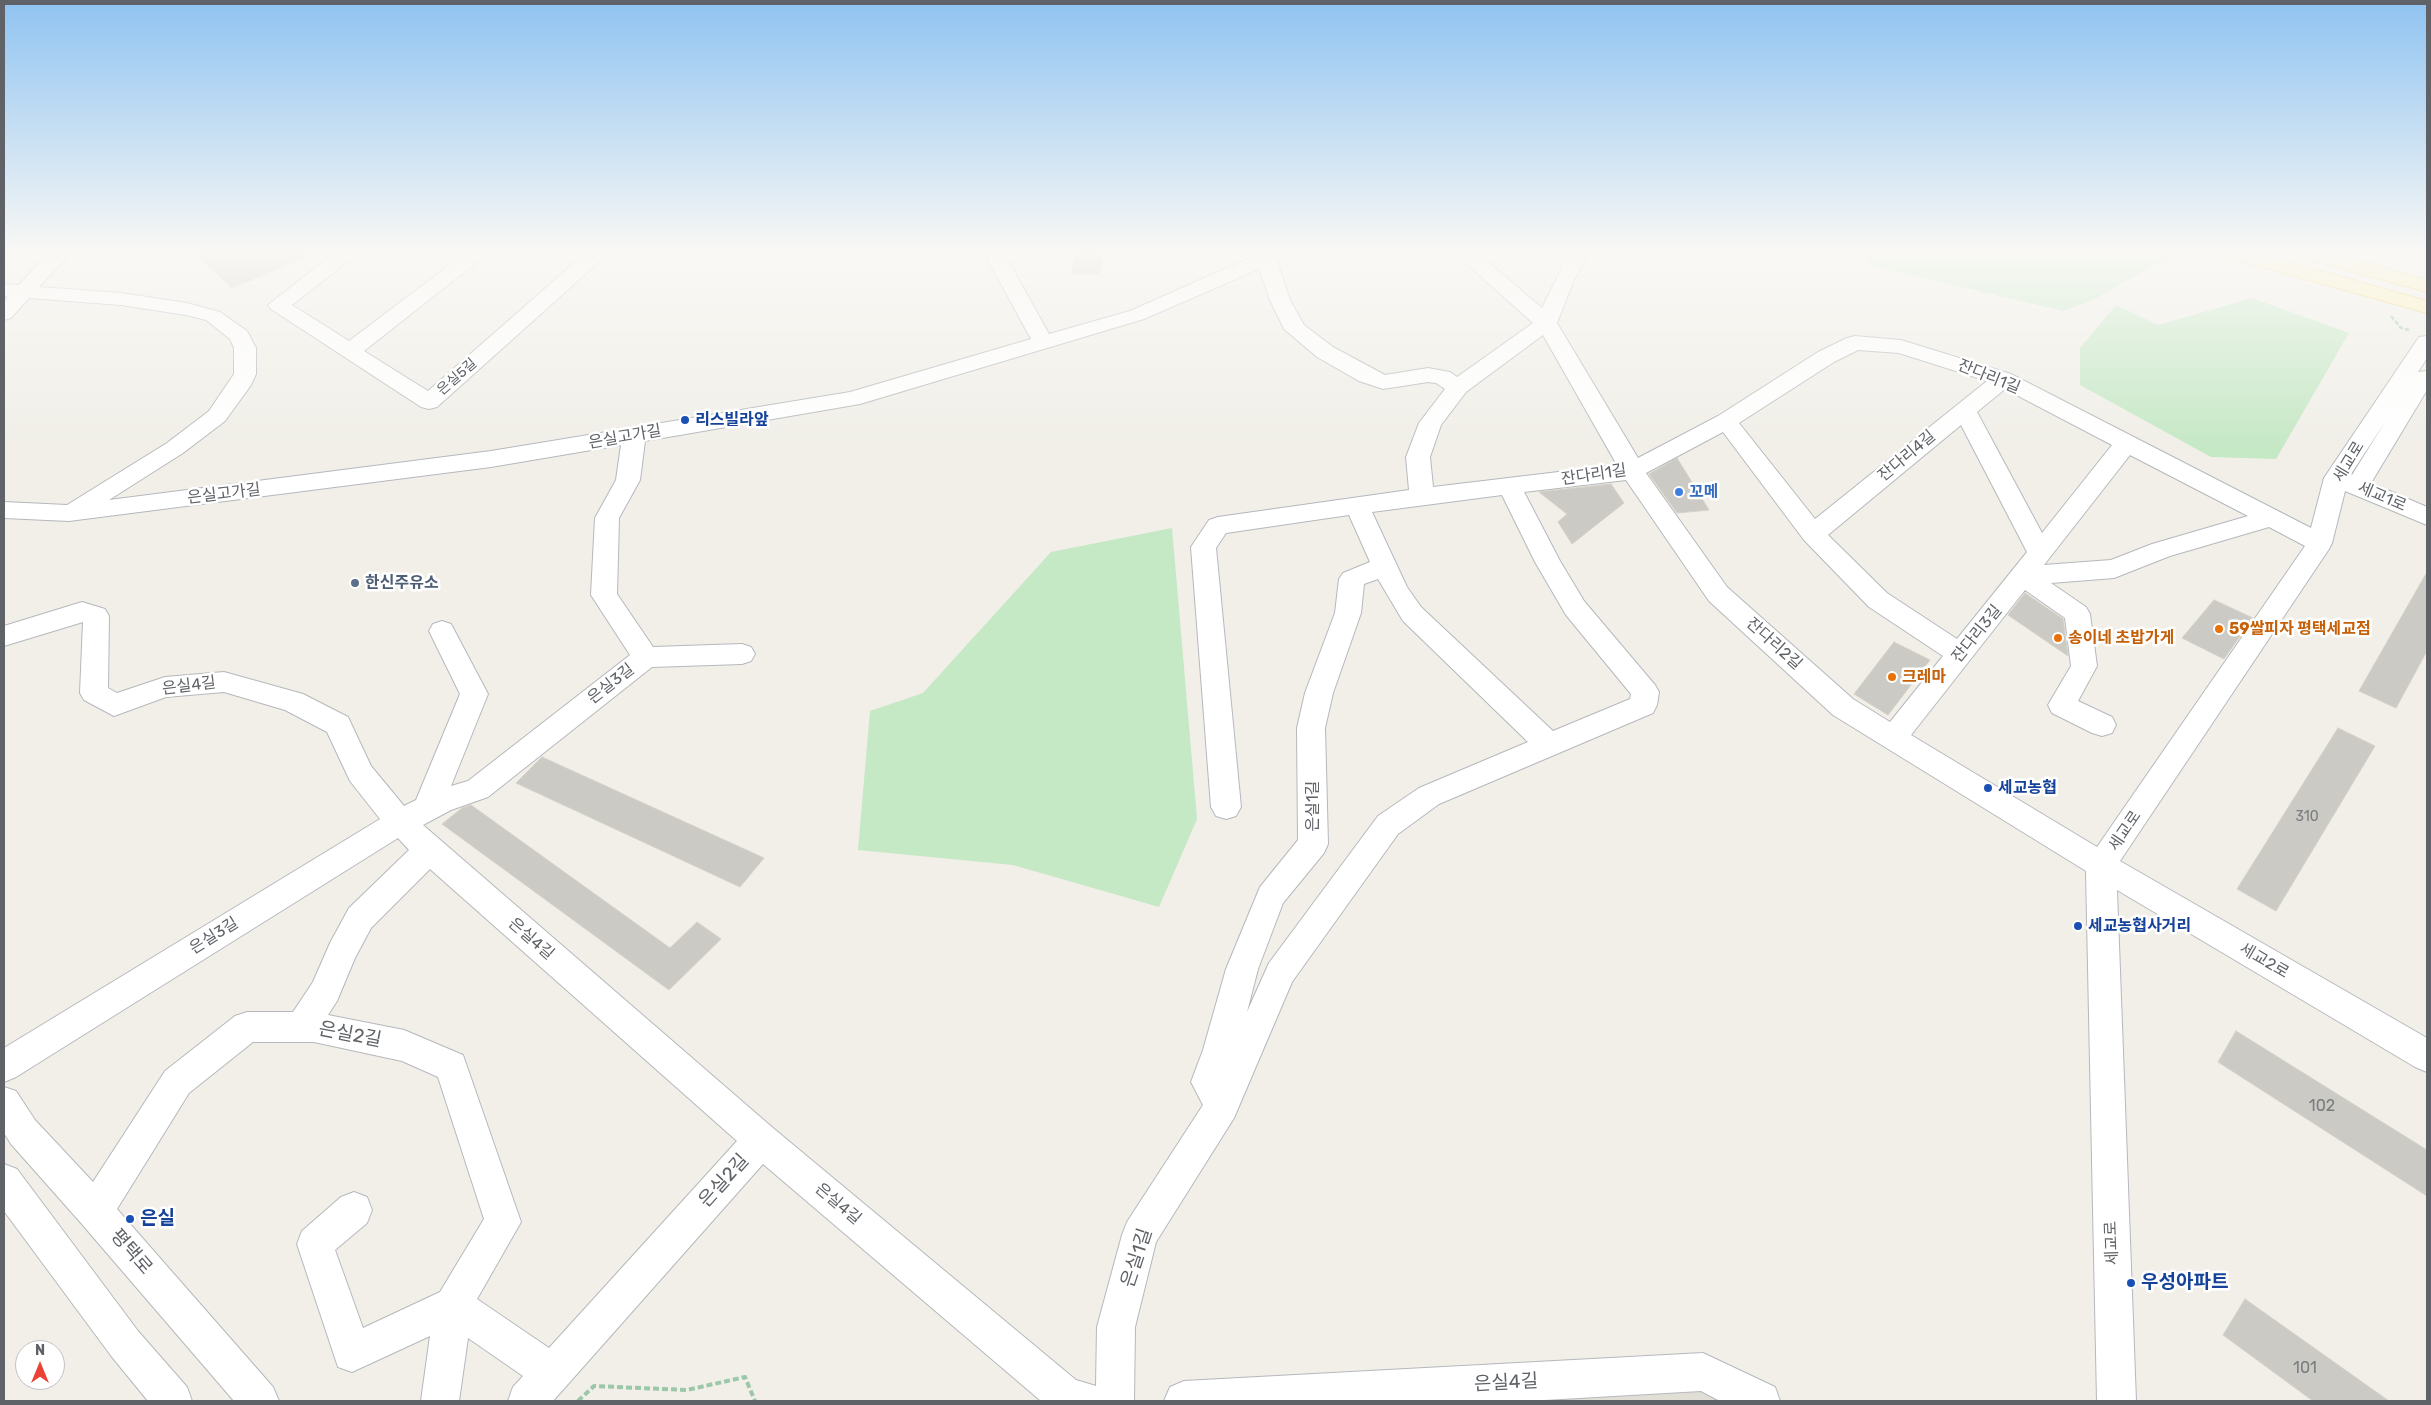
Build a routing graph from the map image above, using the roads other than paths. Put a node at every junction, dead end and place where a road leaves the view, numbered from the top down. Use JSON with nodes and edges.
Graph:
{"nodes":[{"id":1,"x":17,"y":317,"type":"edge"},
{"id":2,"x":214,"y":317,"type":"edge"},
{"id":3,"x":296,"y":317,"type":"edge"},
{"id":4,"x":396,"y":317,"type":"edge"},
{"id":5,"x":527,"y":317,"type":"edge"},
{"id":6,"x":1029,"y":317,"type":"edge"},
{"id":7,"x":1132,"y":317,"type":"edge"},
{"id":8,"x":1289,"y":317,"type":"edge"},
{"id":9,"x":1538,"y":317,"type":"edge"},
{"id":10,"x":1549,"y":317,"type":"edge"},
{"id":11,"x":4,"y":323,"type":"edge"},
{"id":12,"x":1546,"y":323,"type":"junction"},
{"id":13,"x":1043,"y":342,"type":"junction"},
{"id":14,"x":2427,"y":342,"type":"edge"},
{"id":15,"x":350,"y":351,"type":"junction"},
{"id":16,"x":2427,"y":373,"type":"edge"},
{"id":17,"x":2003,"y":379,"type":"junction"},
{"id":18,"x":1458,"y":387,"type":"junction"},
{"id":19,"x":1964,"y":409,"type":"junction"},
{"id":20,"x":1726,"y":420,"type":"junction"},
{"id":21,"x":634,"y":436,"type":"junction"},
{"id":22,"x":2126,"y":444,"type":"junction"},
{"id":23,"x":1632,"y":471,"type":"junction"},
{"id":24,"x":2350,"y":478,"type":"junction"},
{"id":25,"x":1510,"y":488,"type":"junction"},
{"id":26,"x":1422,"y":496,"type":"junction"},
{"id":27,"x":1357,"y":506,"type":"junction"},
{"id":28,"x":2427,"y":506,"type":"edge"},
{"id":29,"x":4,"y":510,"type":"edge"},
{"id":30,"x":69,"y":513,"type":"junction"},
{"id":31,"x":2427,"y":516,"type":"edge"},
{"id":32,"x":2271,"y":518,"type":"junction"},
{"id":33,"x":1813,"y":534,"type":"junction"},
{"id":34,"x":2320,"y":543,"type":"junction"},
{"id":35,"x":2040,"y":553,"type":"junction"},
{"id":36,"x":1386,"y":566,"type":"junction"},
{"id":37,"x":2023,"y":576,"type":"junction"},
{"id":38,"x":442,"y":631,"type":"dead end"},
{"id":39,"x":4,"y":636,"type":"edge"},
{"id":40,"x":742,"y":654,"type":"dead end"},
{"id":41,"x":1960,"y":654,"type":"junction"},
{"id":42,"x":646,"y":657,"type":"junction"},
{"id":43,"x":2102,"y":725,"type":"dead end"},
{"id":44,"x":1893,"y":738,"type":"junction"},
{"id":45,"x":1544,"y":747,"type":"junction"},
{"id":46,"x":1226,"y":807,"type":"dead end"},
{"id":47,"x":413,"y":816,"type":"junction"},
{"id":48,"x":429,"y":850,"type":"junction"},
{"id":49,"x":2101,"y":866,"type":"junction"},
{"id":50,"x":301,"y":1027,"type":"junction"},
{"id":51,"x":2427,"y":1056,"type":"edge"},
{"id":52,"x":4,"y":1066,"type":"edge"},
{"id":53,"x":1222,"y":1106,"type":"junction"},
{"id":54,"x":10,"y":1127,"type":"edge"},
{"id":55,"x":761,"y":1140,"type":"junction"},
{"id":56,"x":4,"y":1182,"type":"edge"},
{"id":57,"x":94,"y":1210,"type":"junction"},
{"id":58,"x":354,"y":1210,"type":"dead end"},
{"id":59,"x":459,"y":1296,"type":"junction"},
{"id":60,"x":551,"y":1372,"type":"junction"},
{"id":61,"x":173,"y":1401,"type":"edge"},
{"id":62,"x":259,"y":1401,"type":"edge"},
{"id":63,"x":440,"y":1401,"type":"edge"},
{"id":64,"x":527,"y":1401,"type":"edge"},
{"id":65,"x":1085,"y":1401,"type":"edge"},
{"id":66,"x":1115,"y":1401,"type":"edge"},
{"id":67,"x":1184,"y":1401,"type":"edge"},
{"id":68,"x":1761,"y":1401,"type":"edge"},
{"id":69,"x":2116,"y":1401,"type":"edge"}],
"edges":[{"from":1,"to":11,"type":"street"},
{"from":2,"to":30,"type":"street"},
{"from":3,"to":15,"type":"street","name":"은실5길"},
{"from":4,"to":15,"type":"street"},
{"from":5,"to":15,"type":"street","name":"은실5길"},
{"from":6,"to":13,"type":"street"},
{"from":7,"to":13,"type":"street","name":"은실고가길"},
{"from":8,"to":18,"type":"street"},
{"from":9,"to":12,"type":"street","name":"잔다리2길"},
{"from":10,"to":12,"type":"street"},
{"from":12,"to":18,"type":"street"},
{"from":12,"to":23,"type":"street","name":"잔다리2길"},
{"from":13,"to":21,"type":"street","name":"은실고가길"},
{"from":14,"to":24,"type":"street","name":"세교로"},
{"from":16,"to":24,"type":"street"},
{"from":17,"to":19,"type":"street","name":"잔다리4길"},
{"from":17,"to":20,"type":"street","name":"잔다리1길"},
{"from":17,"to":22,"type":"street","name":"잔다리1길"},
{"from":18,"to":26,"type":"street"},
{"from":19,"to":33,"type":"street","name":"잔다리4길"},
{"from":19,"to":35,"type":"street"},
{"from":20,"to":23,"type":"street","name":"잔다리1길"},
{"from":20,"to":33,"type":"street"},
{"from":21,"to":30,"type":"street","name":"은실고가길"},
{"from":21,"to":42,"type":"street","name":"은실3길"},
{"from":22,"to":32,"type":"street","name":"잔다리1길"},
{"from":22,"to":35,"type":"street","name":"잔다리3길"},
{"from":23,"to":25,"type":"street","name":"잔다리1길"},
{"from":23,"to":44,"type":"street","name":"잔다리2길"},
{"from":24,"to":28,"type":"street","name":"세교1로"},
{"from":24,"to":31,"type":"street","name":"세교1로"},
{"from":24,"to":34,"type":"street","name":"세교로"},
{"from":25,"to":26,"type":"street","name":"잔다리1길"},
{"from":25,"to":45,"type":"street"},
{"from":26,"to":27,"type":"street"},
{"from":27,"to":36,"type":"street"},
{"from":27,"to":46,"type":"street"},
{"from":29,"to":30,"type":"street","name":"은실고가길"},
{"from":32,"to":34,"type":"street","name":"잔다리1길"},
{"from":32,"to":37,"type":"street"},
{"from":33,"to":41,"type":"street"},
{"from":34,"to":49,"type":"street","name":"세교로"},
{"from":35,"to":37,"type":"street","name":"잔다리3길"},
{"from":36,"to":45,"type":"street"},
{"from":36,"to":53,"type":"street","name":"은실1길"},
{"from":37,"to":41,"type":"street","name":"잔다리3길"},
{"from":37,"to":43,"type":"street"},
{"from":38,"to":47,"type":"street"},
{"from":39,"to":47,"type":"street","name":"은실4길"},
{"from":40,"to":42,"type":"street"},
{"from":41,"to":44,"type":"street","name":"잔다리3길"},
{"from":42,"to":47,"type":"street","name":"은실3길"},
{"from":44,"to":49,"type":"street","name":"잔다리2길"},
{"from":45,"to":53,"type":"street","name":"은실1길"},
{"from":47,"to":48,"type":"street","name":"은실4길"},
{"from":47,"to":52,"type":"street","name":"은실3길"},
{"from":48,"to":50,"type":"street"},
{"from":48,"to":55,"type":"street","name":"은실4길"},
{"from":49,"to":51,"type":"street","name":"세교2로"},
{"from":49,"to":69,"type":"street","name":"세교로"},
{"from":50,"to":57,"type":"street","name":"은실2길"},
{"from":50,"to":59,"type":"street","name":"은실2길"},
{"from":53,"to":66,"type":"street","name":"은실1길"},
{"from":54,"to":57,"type":"street","name":"평택로"},
{"from":55,"to":60,"type":"street","name":"은실2길"},
{"from":55,"to":65,"type":"street","name":"은실4길"},
{"from":56,"to":61,"type":"street"},
{"from":57,"to":62,"type":"street","name":"평택로"},
{"from":58,"to":59,"type":"street"},
{"from":59,"to":60,"type":"street"},
{"from":59,"to":63,"type":"street"},
{"from":60,"to":64,"type":"street","name":"은실2길"},
{"from":67,"to":68,"type":"street","name":"은실4길"}]}
